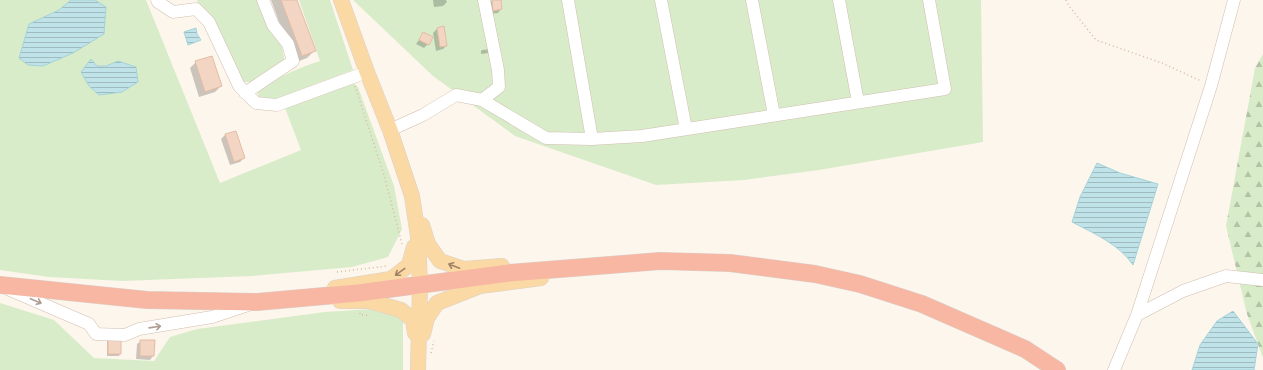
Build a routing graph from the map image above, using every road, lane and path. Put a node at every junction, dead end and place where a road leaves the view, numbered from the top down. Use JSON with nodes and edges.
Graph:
{"nodes":[{"id":1,"x":157,"y":0,"type":"edge"},
{"id":2,"x":263,"y":0,"type":"edge"},
{"id":3,"x":341,"y":0,"type":"edge"},
{"id":4,"x":484,"y":0,"type":"edge"},
{"id":5,"x":568,"y":0,"type":"edge"},
{"id":6,"x":661,"y":0,"type":"edge"},
{"id":7,"x":752,"y":0,"type":"edge"},
{"id":8,"x":839,"y":0,"type":"edge"},
{"id":9,"x":929,"y":0,"type":"edge"},
{"id":10,"x":1066,"y":0,"type":"edge"},
{"id":11,"x":1234,"y":0,"type":"edge"},
{"id":12,"x":194,"y":5,"type":"edge"},
{"id":13,"x":360,"y":74,"type":"junction"},
{"id":14,"x":1211,"y":86,"type":"junction"},
{"id":15,"x":246,"y":93,"type":"junction"},
{"id":16,"x":482,"y":100,"type":"junction"},
{"id":17,"x":858,"y":102,"type":"junction"},
{"id":18,"x":774,"y":115,"type":"junction"},
{"id":19,"x":686,"y":129,"type":"junction"},
{"id":20,"x":390,"y":130,"type":"junction"},
{"id":21,"x":592,"y":139,"type":"junction"},
{"id":22,"x":412,"y":196,"type":"junction"},
{"id":23,"x":402,"y":245,"type":"dead end"},
{"id":24,"x":660,"y":261,"type":"junction"},
{"id":25,"x":392,"y":266,"type":"dead end"},
{"id":26,"x":337,"y":272,"type":"dead end"},
{"id":27,"x":1263,"y":280,"type":"edge"},
{"id":28,"x":0,"y":285,"type":"edge"},
{"id":29,"x":420,"y":285,"type":"junction"},
{"id":30,"x":257,"y":302,"type":"junction"},
{"id":31,"x":1137,"y":315,"type":"junction"},
{"id":32,"x":418,"y":354,"type":"junction"},
{"id":33,"x":418,"y":370,"type":"edge"},
{"id":34,"x":1057,"y":370,"type":"edge"},
{"id":35,"x":1114,"y":370,"type":"edge"}],
"edges":[{"from":1,"to":12,"type":"lane"},
{"from":2,"to":15,"type":"lane"},
{"from":3,"to":13,"type":"main road"},
{"from":4,"to":16,"type":"lane"},
{"from":5,"to":21,"type":"lane"},
{"from":6,"to":19,"type":"lane"},
{"from":7,"to":18,"type":"lane"},
{"from":8,"to":17,"type":"lane"},
{"from":9,"to":17,"type":"lane"},
{"from":10,"to":14,"type":"path"},
{"from":11,"to":14,"type":"lane"},
{"from":12,"to":15,"type":"lane"},
{"from":13,"to":15,"type":"lane"},
{"from":13,"to":20,"type":"main road"},
{"from":13,"to":23,"type":"path"},
{"from":14,"to":31,"type":"lane"},
{"from":16,"to":20,"type":"lane"},
{"from":16,"to":21,"type":"lane"},
{"from":17,"to":18,"type":"lane"},
{"from":18,"to":19,"type":"lane"},
{"from":19,"to":21,"type":"lane"},
{"from":20,"to":22,"type":"main road"},
{"from":24,"to":22,"type":"main road","one_way":true},
{"from":22,"to":29,"type":"main road"},
{"from":22,"to":30,"type":"main road","one_way":true},
{"from":24,"to":29,"type":"highway"},
{"from":24,"to":32,"type":"main road"},
{"from":24,"to":34,"type":"highway"},
{"from":25,"to":26,"type":"path"},
{"from":27,"to":31,"type":"lane"},
{"from":28,"to":30,"type":"highway"},
{"from":28,"to":30,"type":"lane","one_way":true},
{"from":29,"to":30,"type":"highway"},
{"from":29,"to":32,"type":"main road"},
{"from":30,"to":32,"type":"main road"},
{"from":31,"to":35,"type":"lane"},
{"from":32,"to":33,"type":"main road"}]}
